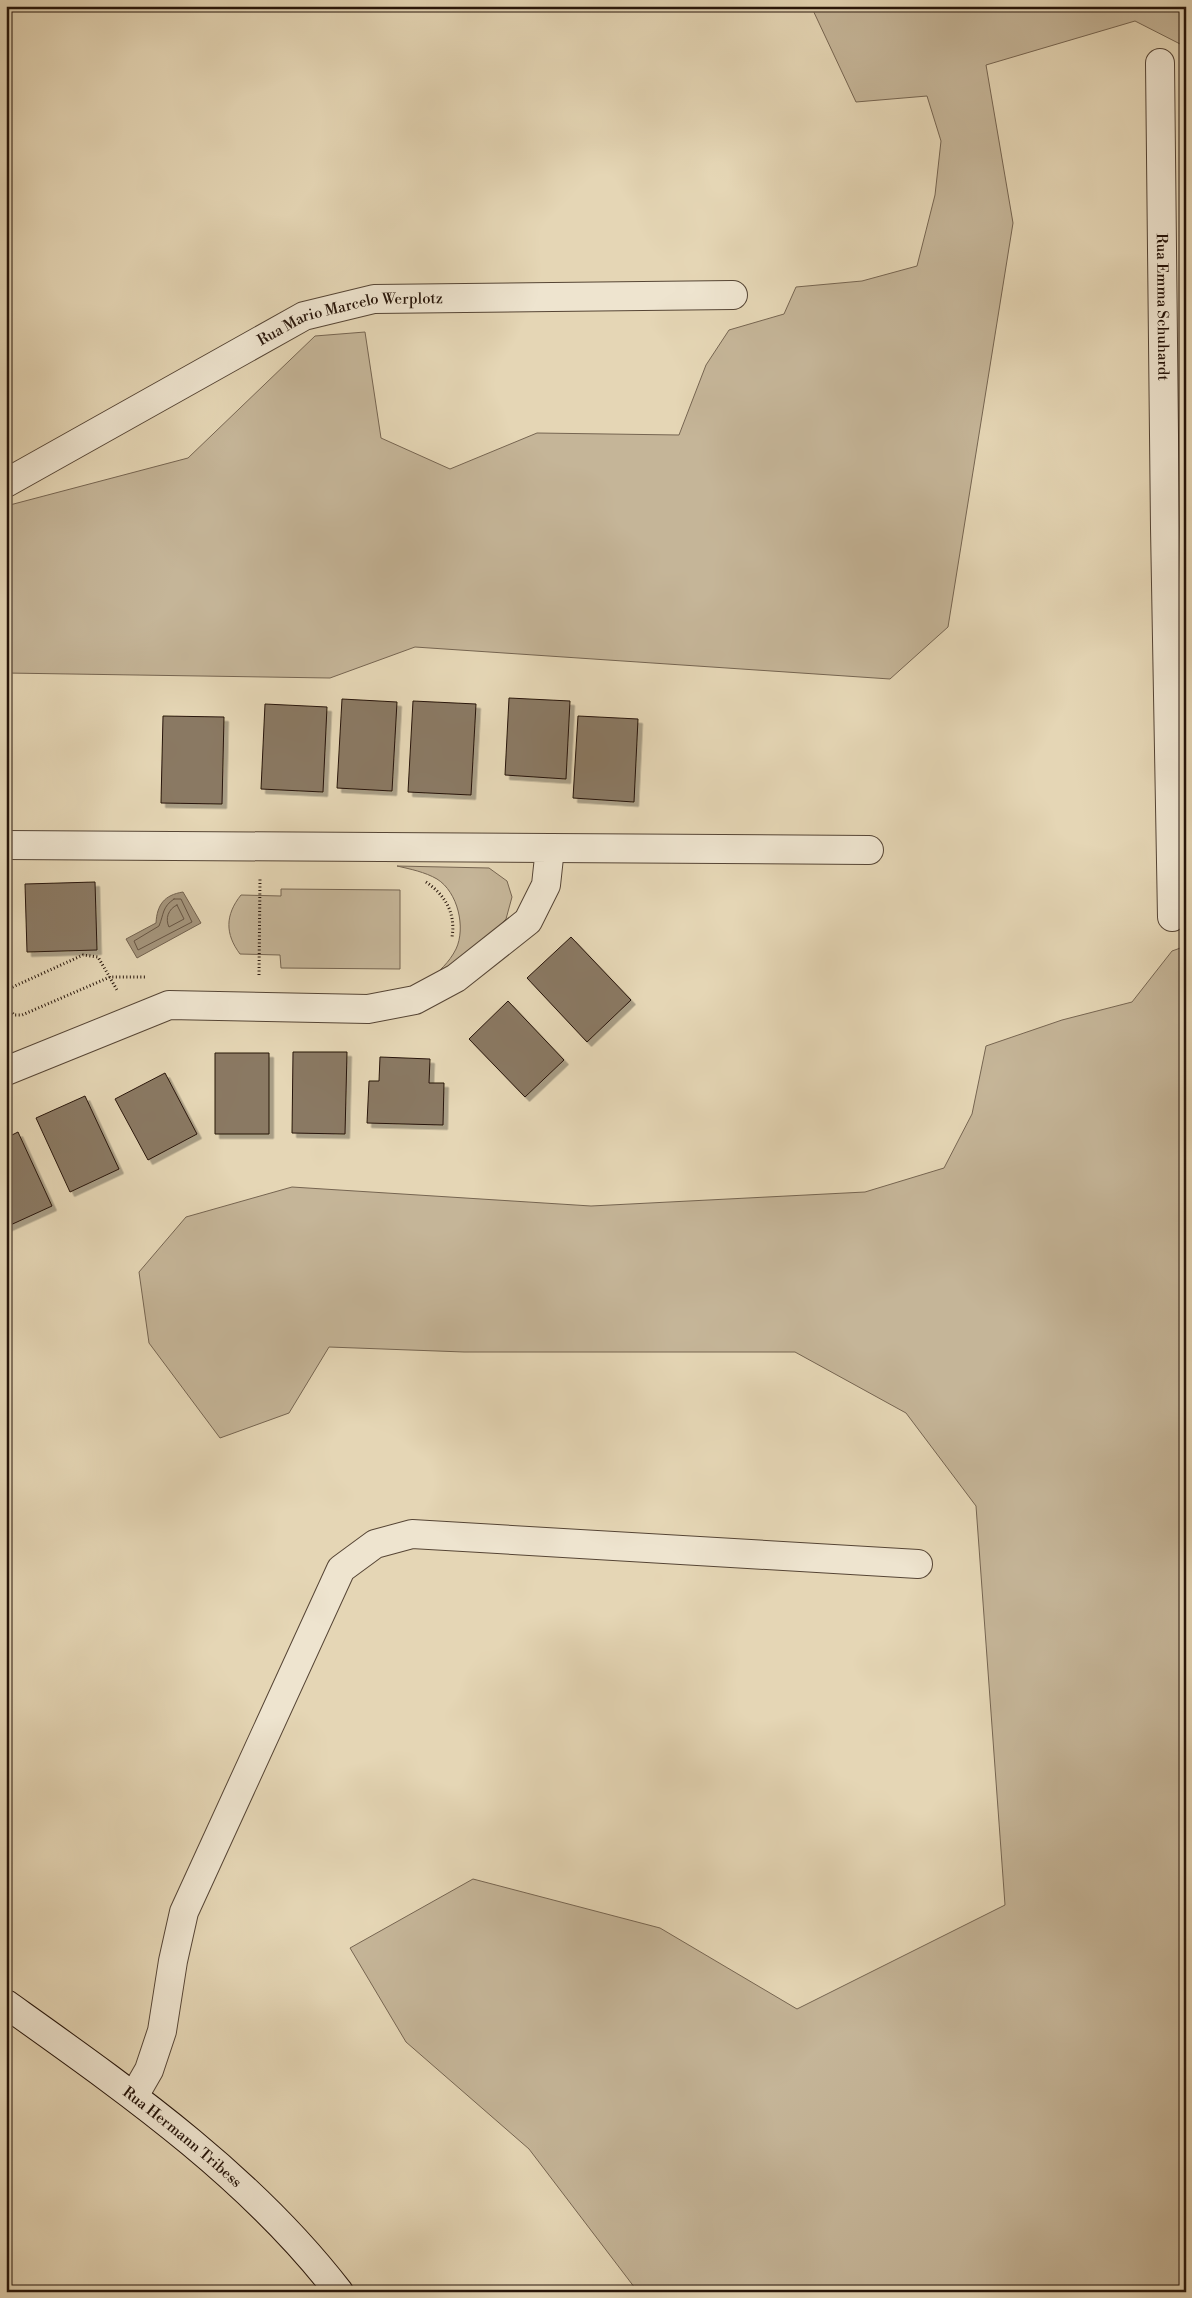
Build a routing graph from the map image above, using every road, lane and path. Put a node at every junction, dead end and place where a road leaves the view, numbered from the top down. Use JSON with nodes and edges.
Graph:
{"nodes":[{"id":1,"x":1160,"y":63,"type":"dead end"},
{"id":2,"x":733,"y":296,"type":"dead end"},
{"id":3,"x":6,"y":483,"type":"edge"},
{"id":4,"x":1175,"y":528,"type":"edge"},
{"id":5,"x":6,"y":845,"type":"edge"},
{"id":6,"x":550,"y":848,"type":"junction"},
{"id":7,"x":869,"y":850,"type":"dead end"},
{"id":8,"x":260,"y":871,"type":"dead end"},
{"id":9,"x":424,"y":880,"type":"dead end"},
{"id":10,"x":1172,"y":917,"type":"dead end"},
{"id":11,"x":450,"y":944,"type":"dead end"},
{"id":12,"x":110,"y":976,"type":"junction"},
{"id":13,"x":150,"y":977,"type":"dead end"},
{"id":14,"x":259,"y":978,"type":"dead end"},
{"id":15,"x":6,"y":990,"type":"edge"},
{"id":16,"x":6,"y":1005,"type":"edge"},
{"id":17,"x":132,"y":1020,"type":"junction"},
{"id":18,"x":6,"y":1071,"type":"edge"},
{"id":19,"x":918,"y":1564,"type":"dead end"},
{"id":20,"x":6,"y":2004,"type":"edge"},
{"id":21,"x":134,"y":2096,"type":"junction"},
{"id":22,"x":339,"y":2292,"type":"edge"}],
"edges":[{"from":1,"to":4,"type":"street","name":"Rua Emma Schuhardt"},
{"from":2,"to":3,"type":"street","name":"Rua Mario Marcelo Werplotz"},
{"from":4,"to":10,"type":"street","name":"Rua Emma Schuhardt"},
{"from":5,"to":6,"type":"street"},
{"from":6,"to":7,"type":"street"},
{"from":6,"to":17,"type":"street"},
{"from":8,"to":14,"type":"path"},
{"from":9,"to":11,"type":"path"},
{"from":12,"to":13,"type":"path"},
{"from":12,"to":15,"type":"path"},
{"from":12,"to":16,"type":"path"},
{"from":12,"to":17,"type":"path"},
{"from":17,"to":18,"type":"street"},
{"from":19,"to":21,"type":"street"},
{"from":20,"to":21,"type":"street","name":"Rua Hermann Tribess"},
{"from":21,"to":22,"type":"street","name":"Rua Hermann Tribess"}]}
